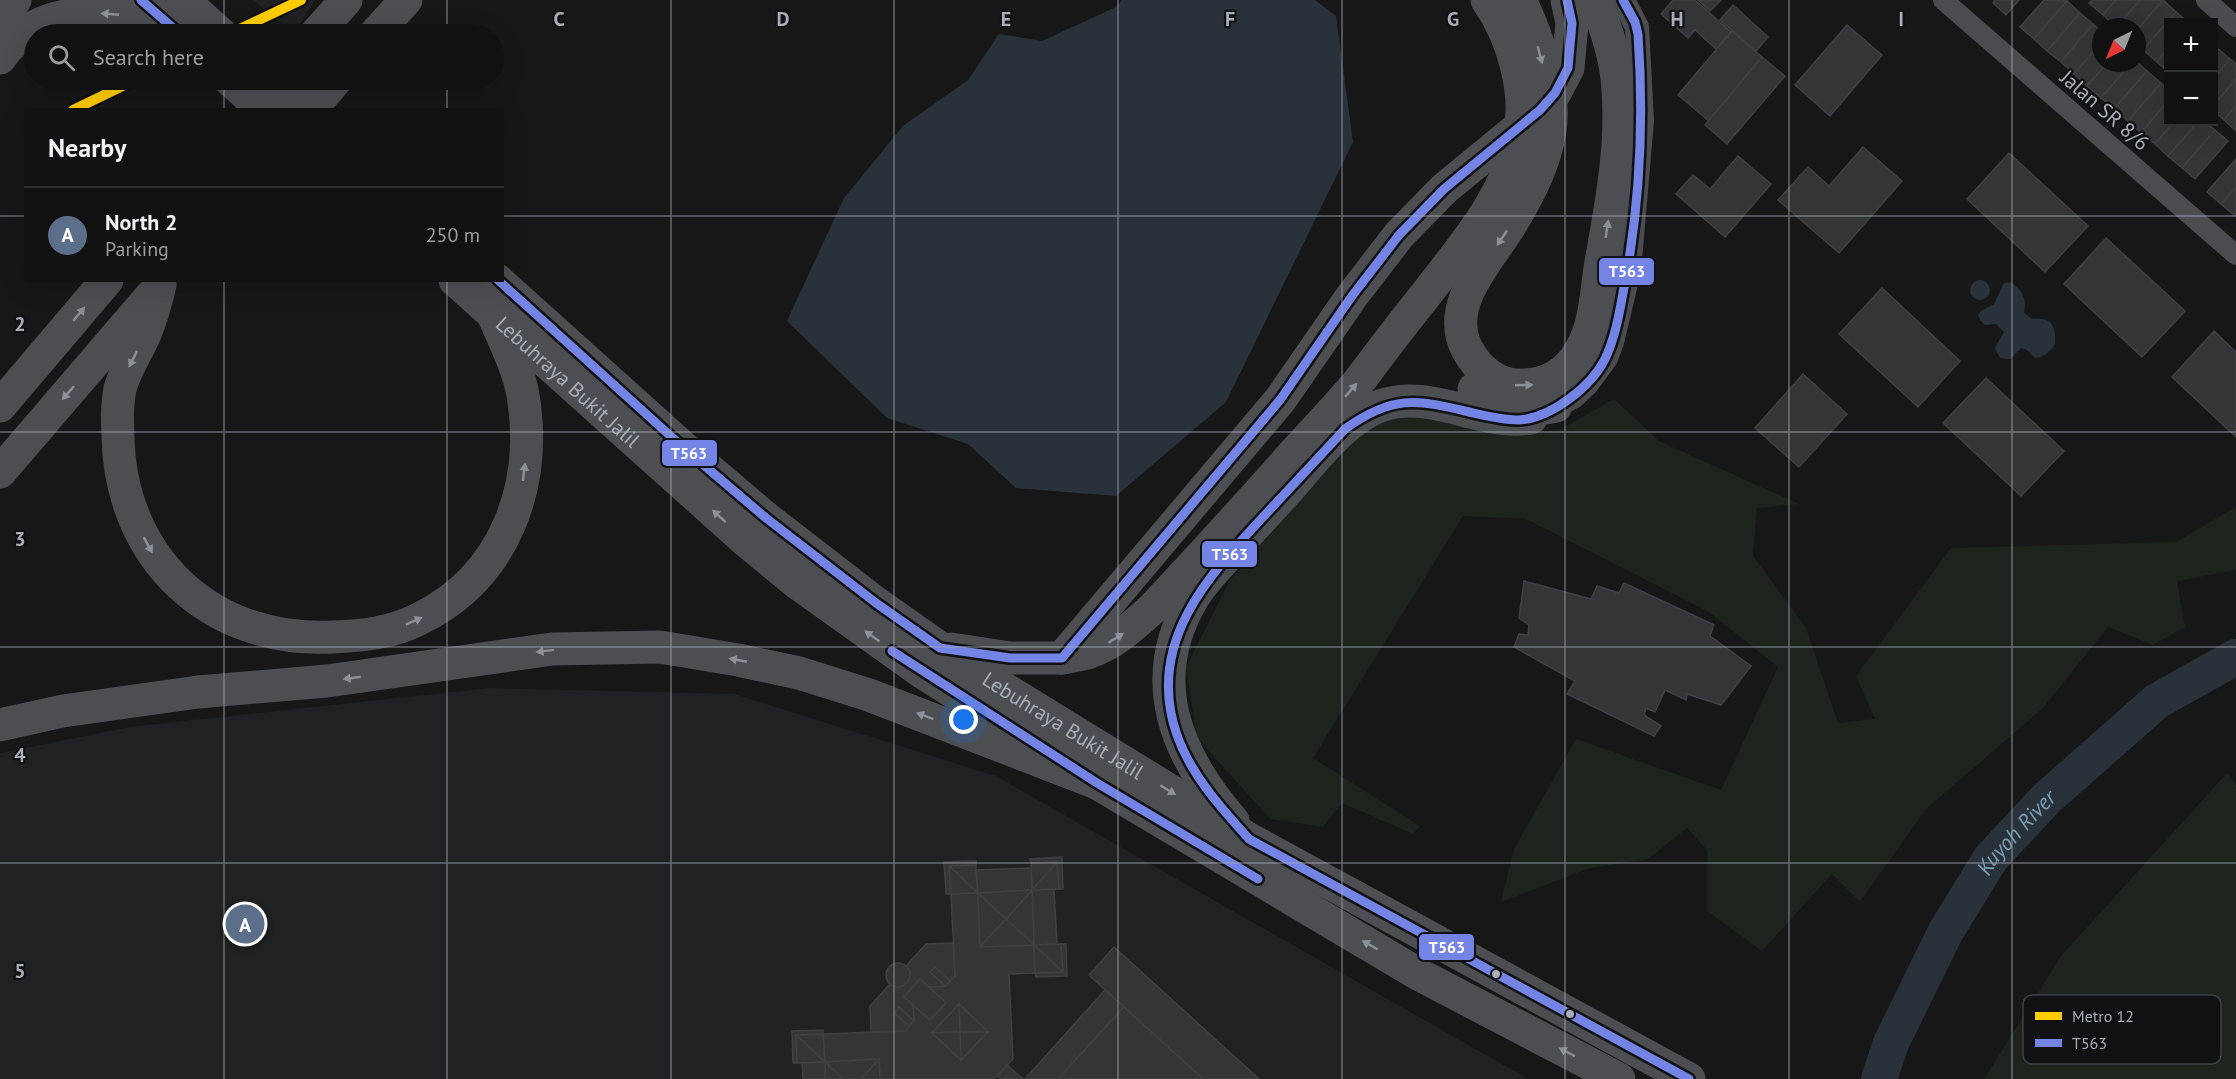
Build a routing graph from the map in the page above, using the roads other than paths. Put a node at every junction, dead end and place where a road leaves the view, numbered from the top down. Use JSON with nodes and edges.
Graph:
{"nodes":[{"id":1,"x":8,"y":0,"type":"edge"},
{"id":2,"x":15,"y":0,"type":"edge"},
{"id":3,"x":141,"y":0,"type":"edge"},
{"id":4,"x":406,"y":0,"type":"edge"},
{"id":5,"x":1487,"y":0,"type":"edge"},
{"id":6,"x":1520,"y":0,"type":"edge"},
{"id":7,"x":1567,"y":0,"type":"edge"},
{"id":8,"x":1595,"y":0,"type":"edge"},
{"id":9,"x":1623,"y":0,"type":"edge"},
{"id":10,"x":1943,"y":0,"type":"edge"},
{"id":11,"x":2206,"y":0,"type":"edge"},
{"id":12,"x":344,"y":1,"type":"edge"},
{"id":13,"x":0,"y":17,"type":"edge"},
{"id":14,"x":177,"y":19,"type":"edge"},
{"id":15,"x":37,"y":24,"type":"edge"},
{"id":16,"x":192,"y":24,"type":"edge"},
{"id":17,"x":324,"y":24,"type":"edge"},
{"id":18,"x":384,"y":24,"type":"edge"},
{"id":19,"x":2236,"y":27,"type":"edge"},
{"id":20,"x":24,"y":32,"type":"edge"},
{"id":21,"x":0,"y":58,"type":"edge"},
{"id":22,"x":241,"y":90,"type":"edge"},
{"id":23,"x":269,"y":90,"type":"edge"},
{"id":24,"x":283,"y":90,"type":"edge"},
{"id":25,"x":327,"y":90,"type":"edge"},
{"id":26,"x":254,"y":108,"type":"edge"},
{"id":27,"x":262,"y":108,"type":"edge"},
{"id":28,"x":303,"y":108,"type":"edge"},
{"id":29,"x":312,"y":108,"type":"edge"},
{"id":30,"x":1467,"y":243,"type":"junction"},
{"id":31,"x":2236,"y":255,"type":"edge"},
{"id":32,"x":105,"y":282,"type":"edge"},
{"id":33,"x":457,"y":282,"type":"edge"},
{"id":34,"x":499,"y":282,"type":"edge"},
{"id":35,"x":162,"y":283,"type":"edge"},
{"id":36,"x":494,"y":316,"type":"junction"},
{"id":37,"x":0,"y":406,"type":"edge"},
{"id":38,"x":1556,"y":406,"type":"junction"},
{"id":39,"x":0,"y":472,"type":"edge"},
{"id":40,"x":940,"y":648,"type":"junction"},
{"id":41,"x":1062,"y":658,"type":"junction"},
{"id":42,"x":0,"y":725,"type":"edge"},
{"id":43,"x":1097,"y":783,"type":"junction"},
{"id":44,"x":1249,"y":839,"type":"junction"},
{"id":45,"x":1619,"y":1079,"type":"edge"},
{"id":46,"x":1689,"y":1079,"type":"edge"}],
"edges":[{"from":1,"to":13,"type":"highway"},
{"from":2,"to":13,"type":"highway"},
{"from":3,"to":14,"type":"highway"},
{"from":4,"to":18,"type":"highway"},
{"from":5,"to":30,"type":"highway"},
{"from":6,"to":8,"type":"highway","one_way":true},
{"from":7,"to":41,"type":"highway"},
{"from":9,"to":38,"type":"street"},
{"from":10,"to":31,"type":"street","name":"Jalan SR 8/6"},
{"from":11,"to":19,"type":"street"},
{"from":12,"to":17,"type":"highway"},
{"from":14,"to":15,"type":"highway","one_way":true},
{"from":14,"to":16,"type":"highway"},
{"from":20,"to":21,"type":"highway","one_way":true},
{"from":22,"to":27,"type":"highway"},
{"from":23,"to":26,"type":"highway"},
{"from":24,"to":28,"type":"highway"},
{"from":25,"to":29,"type":"highway"},
{"from":30,"to":38,"type":"highway"},
{"from":41,"to":30,"type":"highway","one_way":true},
{"from":37,"to":32,"type":"highway","one_way":true},
{"from":33,"to":36,"type":"highway","name":"Lebuhraya Bukit Jalil"},
{"from":34,"to":40,"type":"highway","name":"Lebuhraya Bukit Jalil"},
{"from":35,"to":36,"type":"highway","one_way":true},
{"from":35,"to":39,"type":"highway","one_way":true},
{"from":43,"to":36,"type":"highway","name":"Lebuhraya Bukit Jalil","one_way":true},
{"from":38,"to":44,"type":"highway"},
{"from":40,"to":41,"type":"highway"},
{"from":40,"to":44,"type":"highway","name":"Lebuhraya Bukit Jalil","one_way":true},
{"from":43,"to":42,"type":"highway","one_way":true},
{"from":45,"to":43,"type":"highway","name":"Lebuhraya Bukit Jalil","one_way":true},
{"from":44,"to":46,"type":"highway","name":"Lebuhraya Bukit Jalil"}]}
